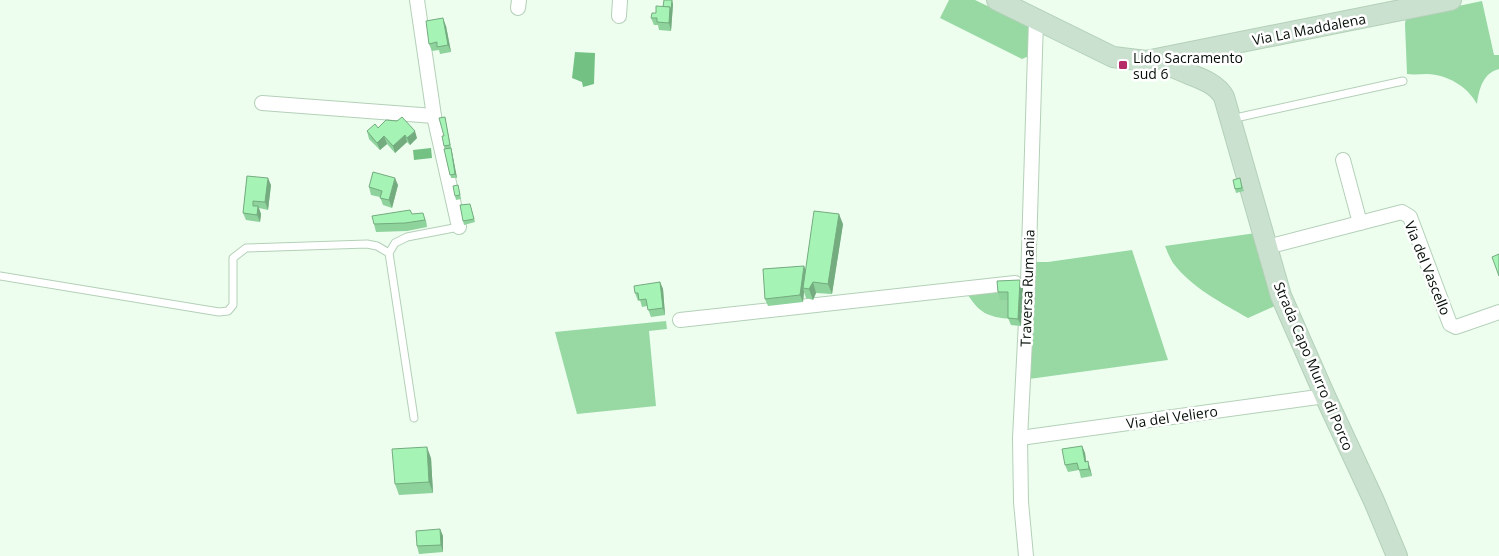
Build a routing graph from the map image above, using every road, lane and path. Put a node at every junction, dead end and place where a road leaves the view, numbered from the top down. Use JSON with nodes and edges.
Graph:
{"nodes":[{"id":1,"x":417,"y":0,"type":"edge"},
{"id":2,"x":620,"y":0,"type":"edge"},
{"id":3,"x":997,"y":0,"type":"edge"},
{"id":4,"x":1451,"y":0,"type":"edge"},
{"id":5,"x":618,"y":16,"type":"dead end"},
{"id":6,"x":1036,"y":20,"type":"junction"},
{"id":7,"x":1168,"y":57,"type":"junction"},
{"id":8,"x":1403,"y":81,"type":"dead end"},
{"id":9,"x":262,"y":103,"type":"dead end"},
{"id":10,"x":434,"y":116,"type":"junction"},
{"id":11,"x":1231,"y":120,"type":"junction"},
{"id":12,"x":1343,"y":160,"type":"dead end"},
{"id":13,"x":1360,"y":223,"type":"junction"},
{"id":14,"x":459,"y":227,"type":"joint"},
{"id":15,"x":1266,"y":247,"type":"junction"},
{"id":16,"x":389,"y":253,"type":"junction"},
{"id":17,"x":0,"y":276,"type":"edge"},
{"id":18,"x":1028,"y":282,"type":"junction"},
{"id":19,"x":1499,"y":312,"type":"edge"},
{"id":20,"x":680,"y":320,"type":"dead end"},
{"id":21,"x":1325,"y":396,"type":"junction"},
{"id":22,"x":414,"y":418,"type":"dead end"},
{"id":23,"x":1020,"y":438,"type":"junction"},
{"id":24,"x":1026,"y":556,"type":"edge"},
{"id":25,"x":1397,"y":556,"type":"edge"}],
"edges":[{"from":1,"to":10,"type":"street"},
{"from":2,"to":5,"type":"street"},
{"from":3,"to":6,"type":"street","name":"Via La Maddalena"},
{"from":4,"to":7,"type":"street","name":"Via La Maddalena"},
{"from":6,"to":7,"type":"street","name":"Via La Maddalena"},
{"from":6,"to":18,"type":"street","name":"Traversa Rumania"},
{"from":7,"to":11,"type":"street","name":"Strada Capo Murro di Porco"},
{"from":8,"to":11,"type":"lane"},
{"from":9,"to":10,"type":"street"},
{"from":10,"to":14,"type":"street"},
{"from":11,"to":15,"type":"street","name":"Strada Capo Murro di Porco"},
{"from":12,"to":13,"type":"street"},
{"from":13,"to":15,"type":"street","name":"Via del Vascello"},
{"from":13,"to":19,"type":"street","name":"Via del Vascello"},
{"from":14,"to":16,"type":"lane"},
{"from":15,"to":21,"type":"street","name":"Strada Capo Murro di Porco"},
{"from":16,"to":17,"type":"lane"},
{"from":16,"to":22,"type":"lane"},
{"from":18,"to":20,"type":"street"},
{"from":18,"to":23,"type":"street","name":"Traversa Rumania"},
{"from":21,"to":23,"type":"street","name":"Via del Veliero"},
{"from":21,"to":25,"type":"street","name":"Strada Capo Murro di Porco"},
{"from":23,"to":24,"type":"street","name":"Traversa Rumania"}]}
